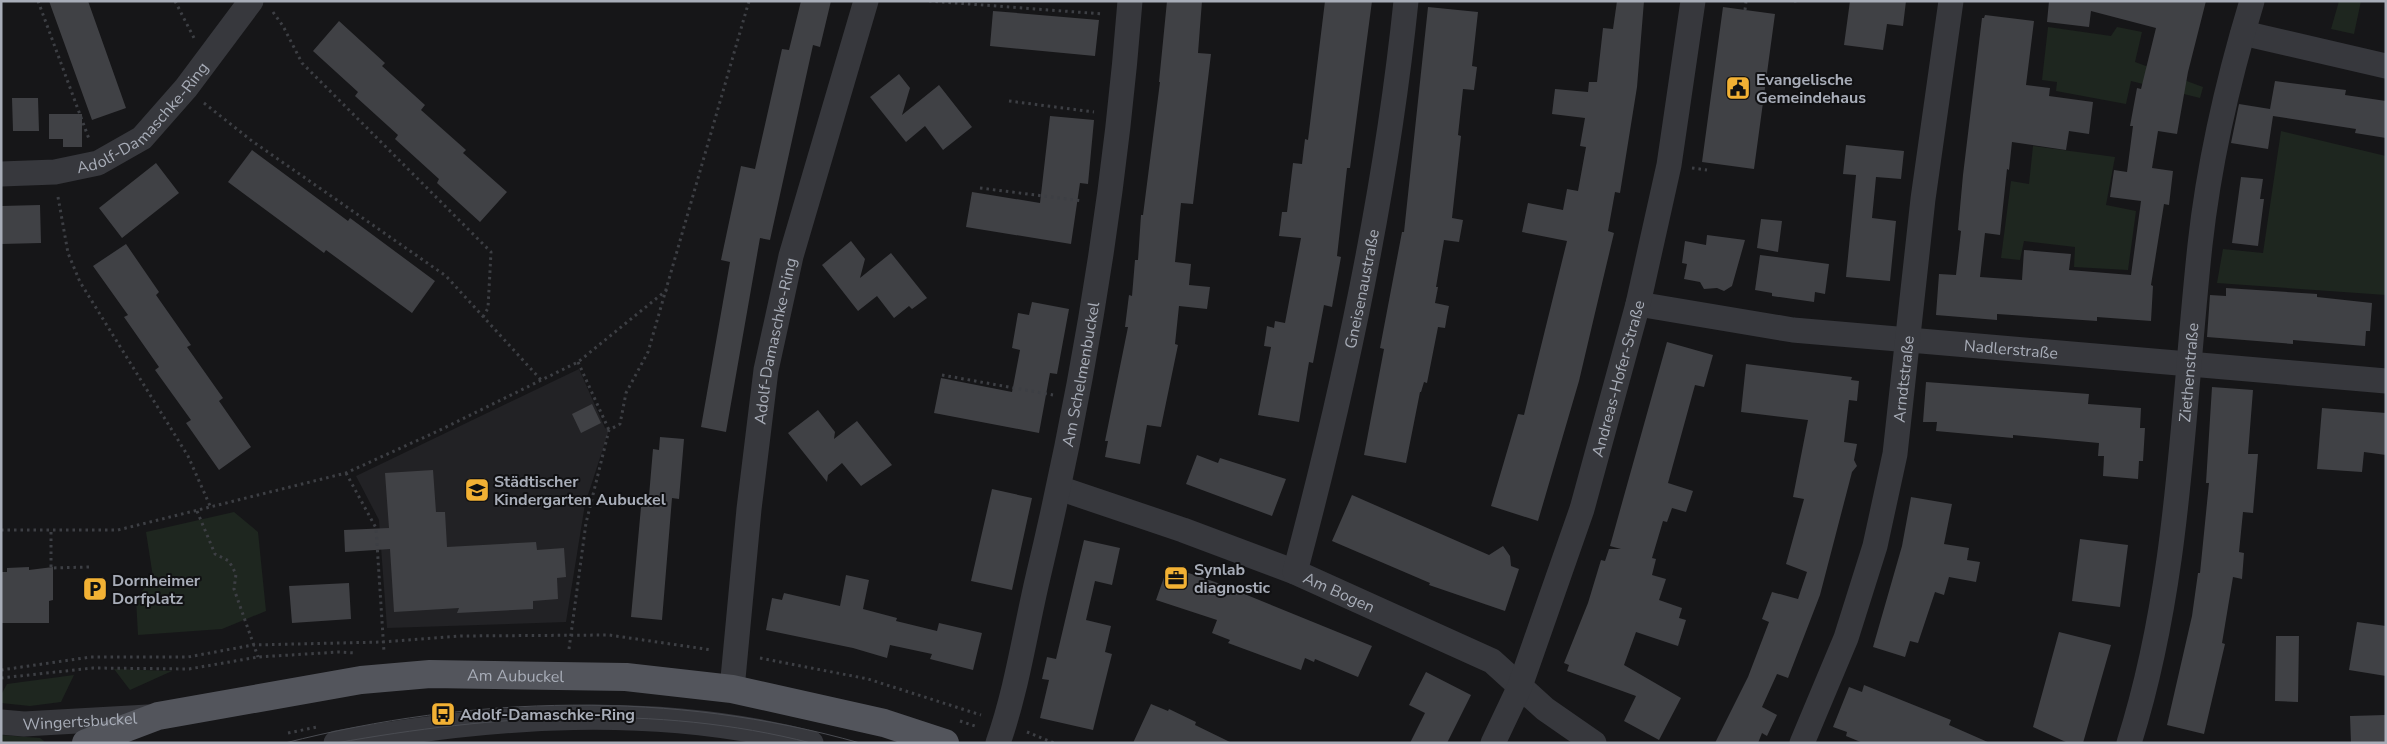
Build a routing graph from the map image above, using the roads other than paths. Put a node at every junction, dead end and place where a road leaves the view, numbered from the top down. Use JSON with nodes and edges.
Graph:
{"nodes":[{"id":1,"x":866,"y":1,"type":"edge"},
{"id":2,"x":1406,"y":1,"type":"edge"},
{"id":3,"x":1693,"y":1,"type":"edge"},
{"id":4,"x":1951,"y":1,"type":"edge"},
{"id":5,"x":2252,"y":1,"type":"edge"},
{"id":6,"x":260,"y":4,"type":"edge"},
{"id":7,"x":1130,"y":9,"type":"edge"},
{"id":8,"x":2242,"y":32,"type":"junction"},
{"id":9,"x":2386,"y":66,"type":"edge"},
{"id":10,"x":1,"y":174,"type":"edge"},
{"id":11,"x":1638,"y":304,"type":"junction"},
{"id":12,"x":1909,"y":341,"type":"junction"},
{"id":13,"x":2188,"y":366,"type":"junction"},
{"id":14,"x":2386,"y":381,"type":"edge"},
{"id":15,"x":1059,"y":488,"type":"junction"},
{"id":16,"x":1295,"y":572,"type":"junction"},
{"id":17,"x":732,"y":676,"type":"junction"},
{"id":18,"x":1520,"y":686,"type":"junction"},
{"id":19,"x":158,"y":716,"type":"junction"},
{"id":20,"x":1,"y":722,"type":"edge"},
{"id":21,"x":86,"y":743,"type":"edge"},
{"id":22,"x":336,"y":743,"type":"edge"},
{"id":23,"x":811,"y":743,"type":"edge"},
{"id":24,"x":945,"y":743,"type":"edge"},
{"id":25,"x":998,"y":743,"type":"edge"},
{"id":26,"x":1494,"y":743,"type":"edge"},
{"id":27,"x":1594,"y":743,"type":"edge"},
{"id":28,"x":1802,"y":743,"type":"edge"},
{"id":29,"x":2129,"y":743,"type":"edge"}],
"edges":[{"from":1,"to":17,"type":"street","name":"Adolf-Damaschke-Ring"},
{"from":2,"to":16,"type":"street","name":"Gneisenaustraße"},
{"from":3,"to":11,"type":"street","name":"Andreas-Hofer-Straße"},
{"from":4,"to":12,"type":"street","name":"Arndtstraße"},
{"from":5,"to":8,"type":"street","name":"Ziethenstraße"},
{"from":6,"to":10,"type":"street","name":"Adolf-Damaschke-Ring"},
{"from":7,"to":15,"type":"street","name":"Am Schelmenbuckel"},
{"from":8,"to":9,"type":"street"},
{"from":8,"to":13,"type":"street","name":"Ziethenstraße"},
{"from":11,"to":12,"type":"street","name":"Nadlerstraße"},
{"from":11,"to":18,"type":"street","name":"Andreas-Hofer-Straße"},
{"from":12,"to":13,"type":"street","name":"Nadlerstraße"},
{"from":12,"to":28,"type":"street","name":"Arndtstraße"},
{"from":13,"to":14,"type":"street","name":"Nadlerstraße"},
{"from":13,"to":29,"type":"street","name":"Ziethenstraße"},
{"from":15,"to":16,"type":"street","name":"Am Bogen"},
{"from":15,"to":25,"type":"street","name":"Am Schelmenbuckel"},
{"from":16,"to":18,"type":"street","name":"Am Bogen"},
{"from":17,"to":19,"type":"main road","name":"Am Aubuckel"},
{"from":17,"to":24,"type":"main road","name":"Am Aubuckel"},
{"from":18,"to":26,"type":"street","name":"Andreas-Hofer-Straße"},
{"from":18,"to":27,"type":"street","name":"Am Bogen"},
{"from":19,"to":20,"type":"street","name":"Wingertsbuckel"},
{"from":19,"to":21,"type":"main road","name":"Am Aubuckel"},
{"from":22,"to":23,"type":"street"}]}
